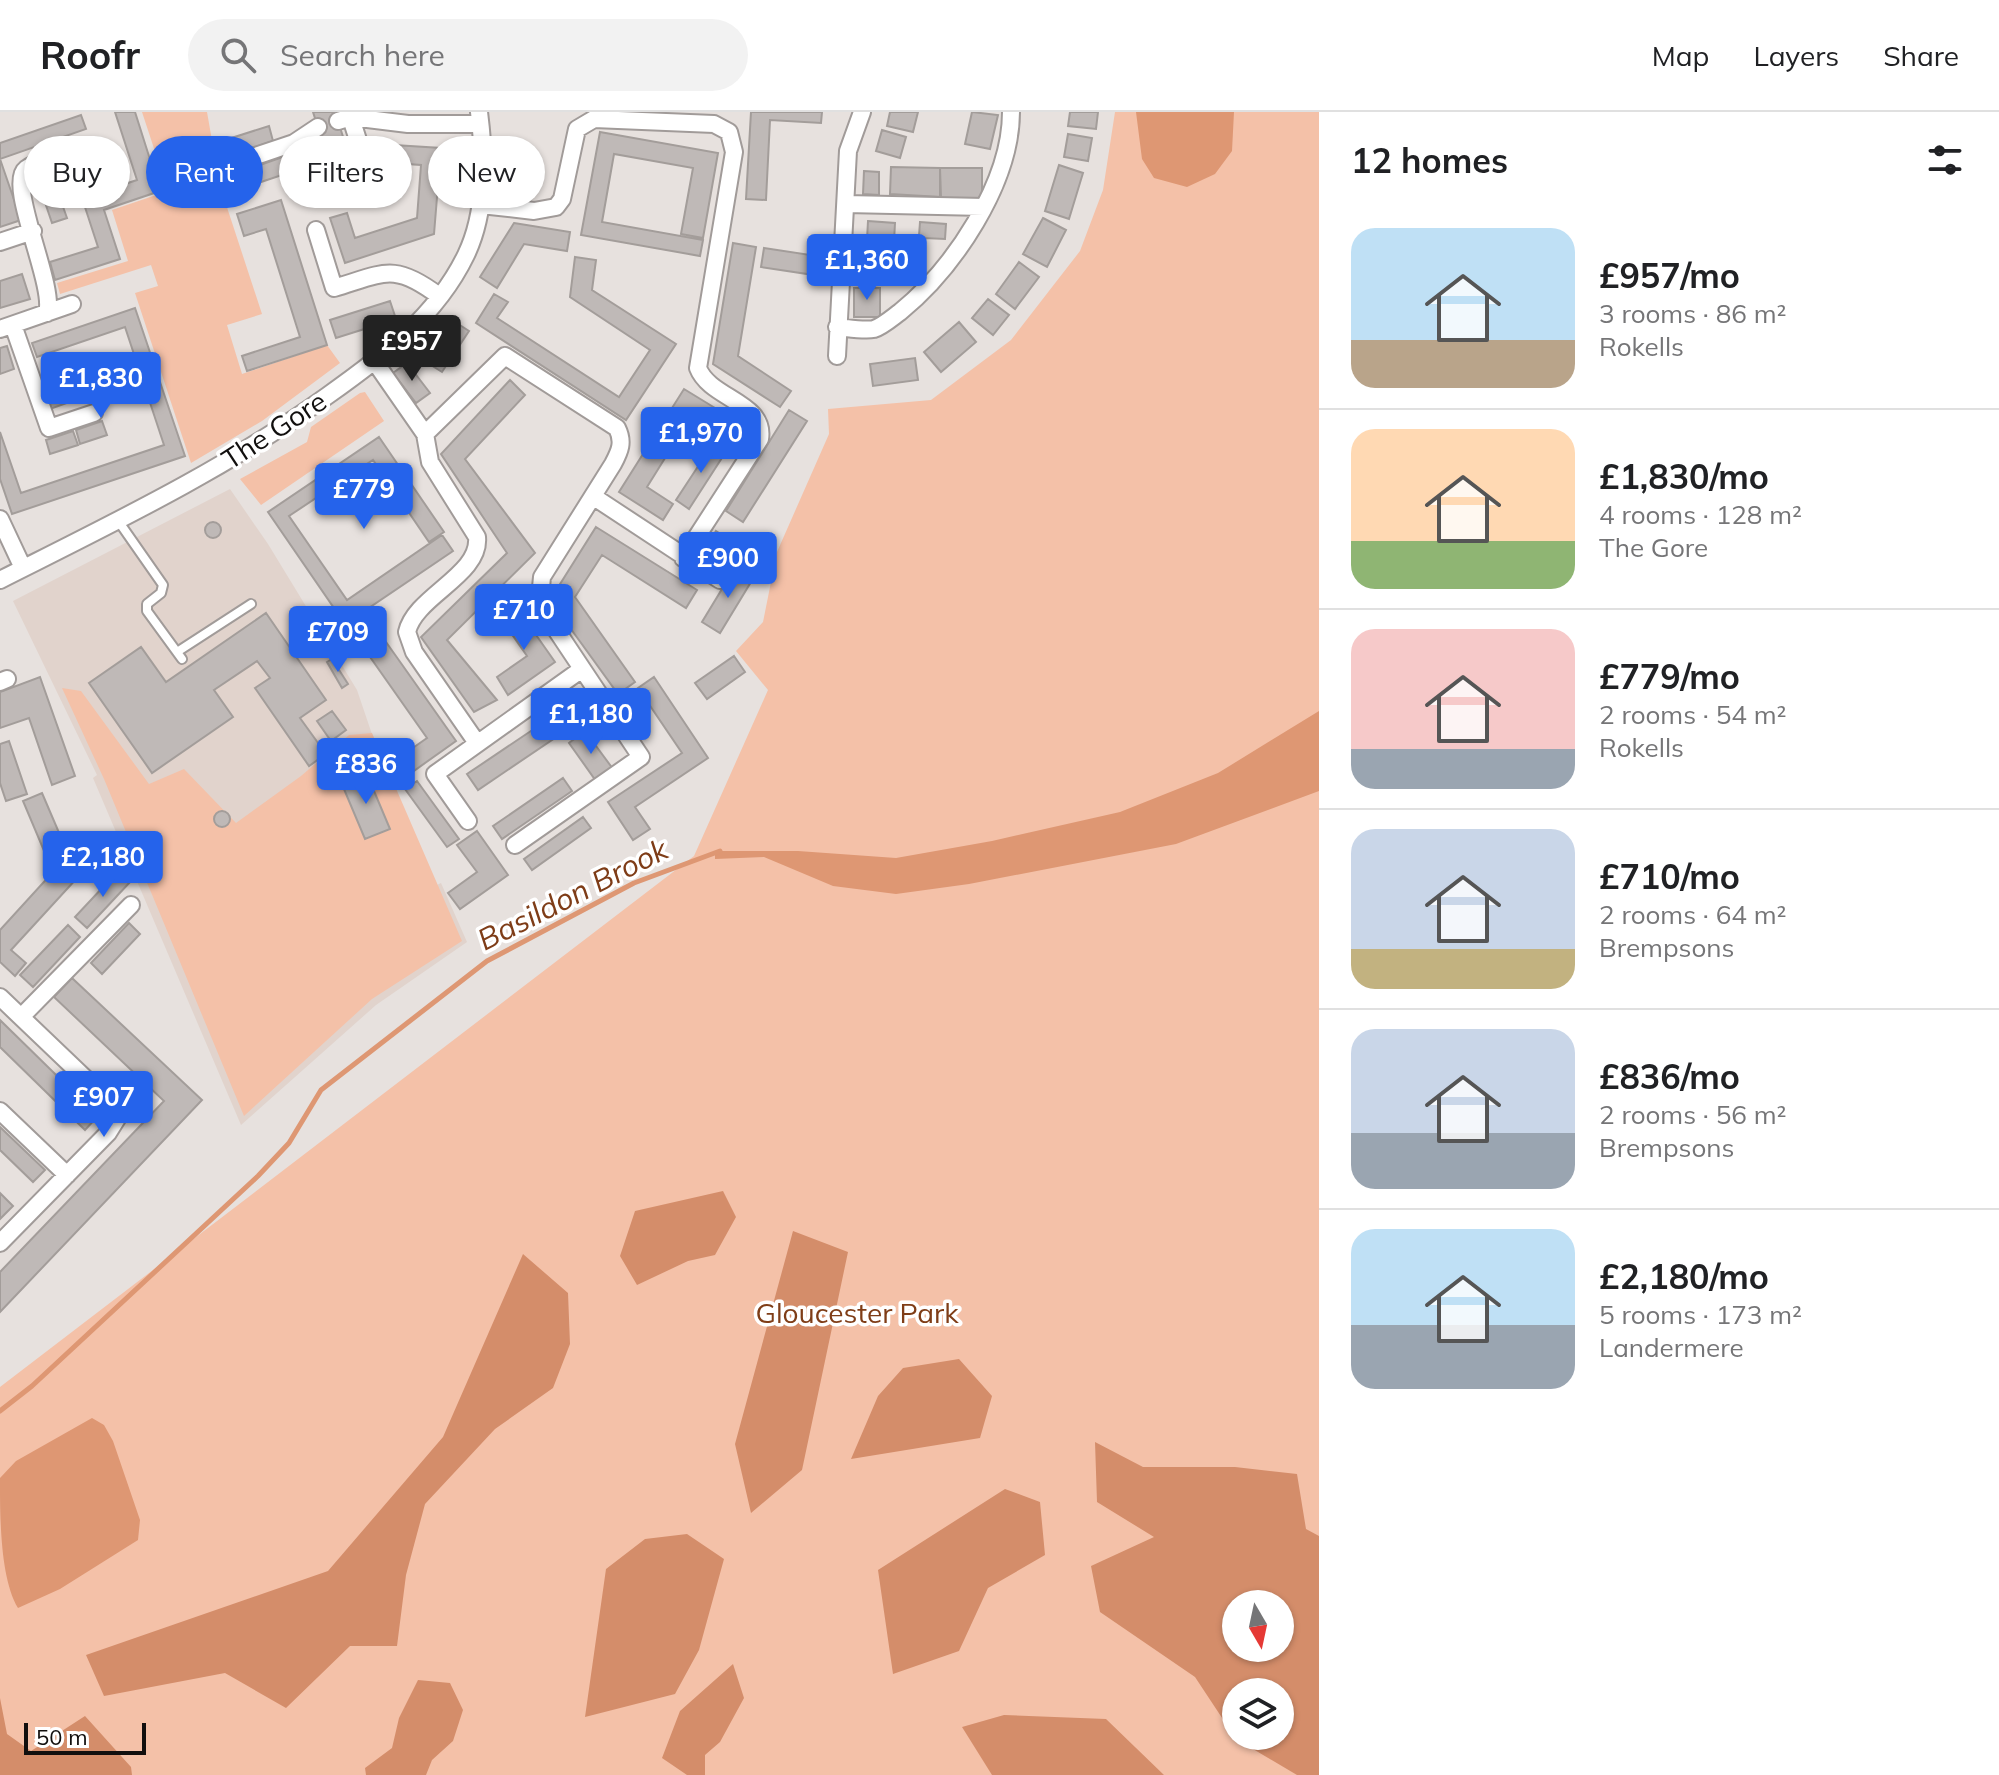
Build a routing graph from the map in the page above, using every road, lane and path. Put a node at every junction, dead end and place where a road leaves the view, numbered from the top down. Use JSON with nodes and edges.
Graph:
{"nodes":[{"id":1,"x":862,"y":112,"type":"edge"},
{"id":2,"x":1011,"y":112,"type":"edge"},
{"id":3,"x":346,"y":117,"type":"edge"},
{"id":4,"x":479,"y":118,"type":"edge"},
{"id":5,"x":318,"y":127,"type":"dead end"},
{"id":6,"x":353,"y":136,"type":"edge"},
{"id":7,"x":263,"y":154,"type":"edge"},
{"id":8,"x":24,"y":171,"type":"edge"},
{"id":9,"x":24,"y":201,"type":"edge"},
{"id":10,"x":846,"y":204,"type":"junction"},
{"id":11,"x":984,"y":207,"type":"junction"},
{"id":12,"x":26,"y":208,"type":"edge"},
{"id":13,"x":480,"y":208,"type":"edge"},
{"id":14,"x":508,"y":208,"type":"edge"},
{"id":15,"x":316,"y":230,"type":"dead end"},
{"id":16,"x":33,"y":231,"type":"junction"},
{"id":17,"x":0,"y":242,"type":"edge"},
{"id":18,"x":439,"y":296,"type":"junction"},
{"id":19,"x":72,"y":304,"type":"dead end"},
{"id":20,"x":47,"y":313,"type":"junction"},
{"id":21,"x":6,"y":327,"type":"edge"},
{"id":22,"x":837,"y":327,"type":"junction"},
{"id":23,"x":837,"y":356,"type":"dead end"},
{"id":24,"x":375,"y":362,"type":"junction"},
{"id":25,"x":94,"y":413,"type":"dead end"},
{"id":26,"x":425,"y":434,"type":"junction"},
{"id":27,"x":594,"y":497,"type":"junction"},
{"id":28,"x":0,"y":519,"type":"edge"},
{"id":29,"x":119,"y":522,"type":"junction"},
{"id":30,"x":683,"y":558,"type":"junction"},
{"id":31,"x":23,"y":568,"type":"junction"},
{"id":32,"x":0,"y":580,"type":"edge"},
{"id":33,"x":720,"y":580,"type":"dead end"},
{"id":34,"x":251,"y":604,"type":"dead end"},
{"id":35,"x":582,"y":669,"type":"junction"},
{"id":36,"x":477,"y":743,"type":"junction"},
{"id":37,"x":468,"y":821,"type":"dead end"},
{"id":38,"x":515,"y":845,"type":"dead end"},
{"id":39,"x":131,"y":905,"type":"dead end"},
{"id":40,"x":0,"y":997,"type":"edge"},
{"id":41,"x":21,"y":1017,"type":"junction"},
{"id":42,"x":0,"y":1111,"type":"edge"},
{"id":43,"x":67,"y":1175,"type":"junction"},
{"id":44,"x":0,"y":1243,"type":"edge"}],
"edges":[{"from":1,"to":10,"type":"street"},
{"from":2,"to":11,"type":"street"},
{"from":3,"to":4,"type":"street"},
{"from":3,"to":6,"type":"street"},
{"from":5,"to":7,"type":"street"},
{"from":8,"to":9,"type":"street"},
{"from":10,"to":11,"type":"street"},
{"from":10,"to":22,"type":"street"},
{"from":11,"to":22,"type":"street"},
{"from":12,"to":16,"type":"street"},
{"from":13,"to":18,"type":"street","name":"The Gore"},
{"from":14,"to":30,"type":"street"},
{"from":15,"to":18,"type":"street"},
{"from":16,"to":17,"type":"street"},
{"from":16,"to":20,"type":"street"},
{"from":18,"to":24,"type":"street","name":"The Gore"},
{"from":19,"to":20,"type":"street"},
{"from":20,"to":21,"type":"street"},
{"from":21,"to":25,"type":"street"},
{"from":22,"to":23,"type":"street"},
{"from":24,"to":26,"type":"street"},
{"from":24,"to":29,"type":"street","name":"The Gore"},
{"from":26,"to":27,"type":"street"},
{"from":26,"to":36,"type":"street"},
{"from":27,"to":30,"type":"street"},
{"from":27,"to":35,"type":"street"},
{"from":28,"to":31,"type":"street"},
{"from":29,"to":31,"type":"street","name":"The Gore"},
{"from":29,"to":34,"type":"lane"},
{"from":30,"to":33,"type":"street"},
{"from":31,"to":32,"type":"street","name":"The Gore"},
{"from":35,"to":36,"type":"street"},
{"from":35,"to":38,"type":"street"},
{"from":36,"to":37,"type":"street"},
{"from":39,"to":41,"type":"street"},
{"from":40,"to":41,"type":"street"},
{"from":41,"to":43,"type":"street"},
{"from":42,"to":43,"type":"street"},
{"from":43,"to":44,"type":"street"}]}
